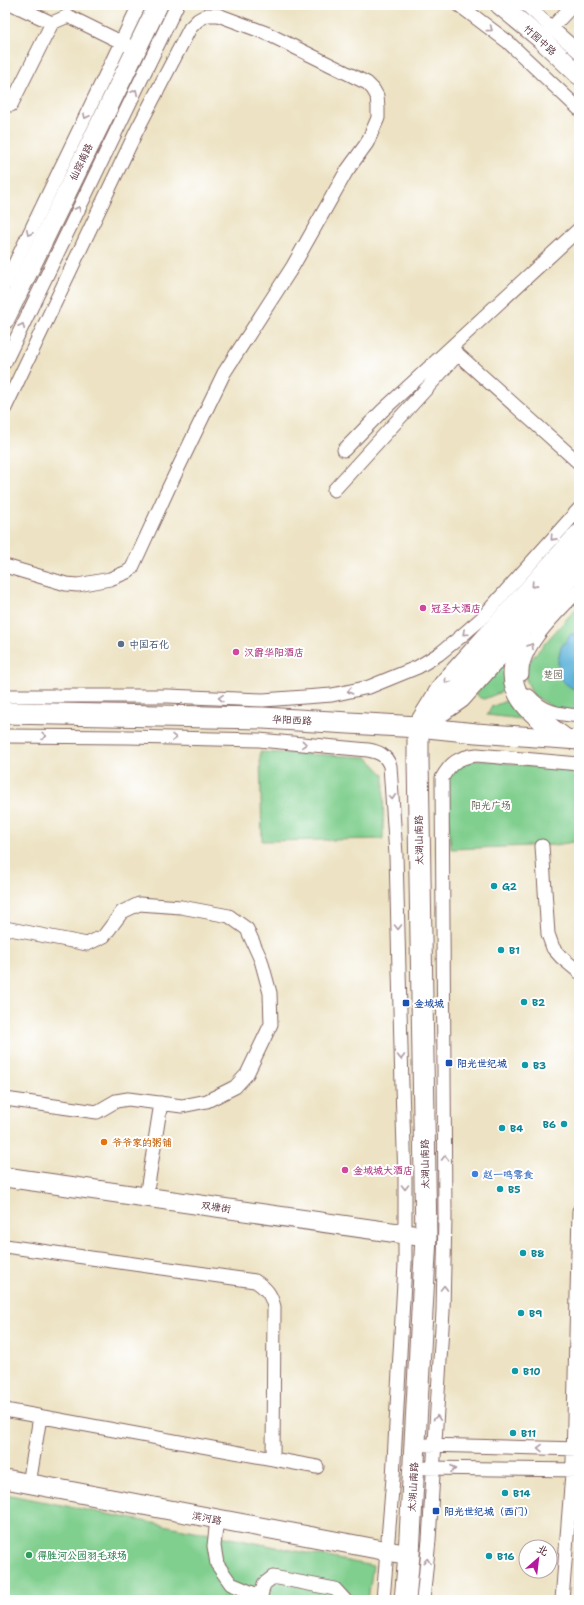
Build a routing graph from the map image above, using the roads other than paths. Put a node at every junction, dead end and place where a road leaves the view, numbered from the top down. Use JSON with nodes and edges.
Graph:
{"nodes":[{"id":1,"x":14,"y":5,"type":"edge"},
{"id":2,"x":139,"y":5,"type":"edge"},
{"id":3,"x":158,"y":5,"type":"edge"},
{"id":4,"x":177,"y":5,"type":"edge"},
{"id":5,"x":459,"y":5,"type":"edge"},
{"id":6,"x":500,"y":5,"type":"edge"},
{"id":7,"x":526,"y":5,"type":"edge"},
{"id":8,"x":573,"y":5,"type":"edge"},
{"id":9,"x":66,"y":10,"type":"edge"},
{"id":10,"x":52,"y":23,"type":"junction"},
{"id":11,"x":547,"y":33,"type":"junction"},
{"id":12,"x":129,"y":46,"type":"junction"},
{"id":13,"x":579,"y":52,"type":"edge"},
{"id":14,"x":579,"y":75,"type":"edge"},
{"id":15,"x":5,"y":102,"type":"edge"},
{"id":16,"x":579,"y":109,"type":"edge"},
{"id":17,"x":579,"y":229,"type":"edge"},
{"id":18,"x":21,"y":288,"type":"edge"},
{"id":19,"x":55,"y":301,"type":"junction"},
{"id":20,"x":5,"y":319,"type":"edge"},
{"id":21,"x":9,"y":344,"type":"edge"},
{"id":22,"x":454,"y":351,"type":"junction"},
{"id":23,"x":30,"y":353,"type":"junction"},
{"id":24,"x":5,"y":362,"type":"edge"},
{"id":25,"x":5,"y":408,"type":"edge"},
{"id":26,"x":344,"y":450,"type":"dead end"},
{"id":27,"x":579,"y":463,"type":"edge"},
{"id":28,"x":334,"y":490,"type":"dead end"},
{"id":29,"x":579,"y":509,"type":"edge"},
{"id":30,"x":579,"y":535,"type":"edge"},
{"id":31,"x":579,"y":565,"type":"edge"},
{"id":32,"x":5,"y":566,"type":"edge"},
{"id":33,"x":579,"y":590,"type":"edge"},
{"id":34,"x":521,"y":629,"type":"junction"},
{"id":35,"x":5,"y":696,"type":"edge"},
{"id":36,"x":5,"y":713,"type":"edge"},
{"id":37,"x":579,"y":716,"type":"edge"},
{"id":38,"x":418,"y":727,"type":"junction"},
{"id":39,"x":5,"y":736,"type":"edge"},
{"id":40,"x":572,"y":740,"type":"edge"},
{"id":41,"x":579,"y":764,"type":"edge"},
{"id":42,"x":542,"y":846,"type":"dead end"},
{"id":43,"x":5,"y":928,"type":"edge"},
{"id":44,"x":579,"y":972,"type":"edge"},
{"id":45,"x":5,"y":1099,"type":"edge"},
{"id":46,"x":161,"y":1103,"type":"junction"},
{"id":47,"x":5,"y":1177,"type":"edge"},
{"id":48,"x":146,"y":1197,"type":"junction"},
{"id":49,"x":579,"y":1211,"type":"edge"},
{"id":50,"x":405,"y":1234,"type":"junction"},
{"id":51,"x":426,"y":1237,"type":"junction"},
{"id":52,"x":5,"y":1246,"type":"edge"},
{"id":53,"x":5,"y":1410,"type":"edge"},
{"id":54,"x":40,"y":1417,"type":"junction"},
{"id":55,"x":425,"y":1445,"type":"junction"},
{"id":56,"x":576,"y":1449,"type":"edge"},
{"id":57,"x":273,"y":1459,"type":"junction"},
{"id":58,"x":317,"y":1467,"type":"dead end"},
{"id":59,"x":424,"y":1468,"type":"junction"},
{"id":60,"x":576,"y":1470,"type":"edge"},
{"id":61,"x":5,"y":1479,"type":"edge"},
{"id":62,"x":29,"y":1484,"type":"junction"},
{"id":63,"x":218,"y":1520,"type":"junction"},
{"id":64,"x":387,"y":1551,"type":"junction"},
{"id":65,"x":409,"y":1555,"type":"junction"},
{"id":66,"x":260,"y":1598,"type":"edge"},
{"id":67,"x":345,"y":1600,"type":"edge"},
{"id":68,"x":383,"y":1600,"type":"edge"},
{"id":69,"x":405,"y":1600,"type":"edge"},
{"id":70,"x":424,"y":1600,"type":"edge"},
{"id":71,"x":562,"y":1600,"type":"edge"}],
"edges":[{"from":1,"to":10,"type":"street"},
{"from":2,"to":12,"type":"street"},
{"from":3,"to":12,"type":"street","name":"仙踪南路"},
{"from":18,"to":4,"type":"street","one_way":true},
{"from":5,"to":16,"type":"street","one_way":true},
{"from":6,"to":11,"type":"street","name":"竹园中路"},
{"from":7,"to":11,"type":"street"},
{"from":8,"to":11,"type":"street"},
{"from":9,"to":10,"type":"street"},
{"from":9,"to":12,"type":"street"},
{"from":10,"to":15,"type":"street"},
{"from":11,"to":13,"type":"street"},
{"from":11,"to":14,"type":"street","name":"竹园中路"},
{"from":12,"to":18,"type":"street","name":"仙踪南路"},
{"from":17,"to":22,"type":"street"},
{"from":18,"to":19,"type":"street"},
{"from":18,"to":20,"type":"street","name":"仙踪南路"},
{"from":21,"to":18,"type":"street","one_way":true},
{"from":19,"to":23,"type":"street"},
{"from":19,"to":32,"type":"street"},
{"from":21,"to":23,"type":"street"},
{"from":21,"to":24,"type":"street"},
{"from":22,"to":26,"type":"street"},
{"from":22,"to":27,"type":"street"},
{"from":22,"to":28,"type":"street"},
{"from":23,"to":25,"type":"street"},
{"from":29,"to":35,"type":"street","one_way":true},
{"from":30,"to":38,"type":"main road","one_way":true},
{"from":31,"to":34,"type":"main road"},
{"from":37,"to":33,"type":"street","one_way":true},
{"from":34,"to":38,"type":"main road"},
{"from":34,"to":40,"type":"street"},
{"from":36,"to":38,"type":"main road","name":"华阳西路"},
{"from":38,"to":40,"type":"street","name":"华阳西路"},
{"from":38,"to":51,"type":"main road","name":"太湖山南路"},
{"from":39,"to":50,"type":"street","one_way":true},
{"from":55,"to":41,"type":"street","one_way":true},
{"from":42,"to":44,"type":"street"},
{"from":43,"to":46,"type":"street"},
{"from":45,"to":46,"type":"street"},
{"from":46,"to":48,"type":"street"},
{"from":47,"to":48,"type":"street","name":"双塘街"},
{"from":48,"to":50,"type":"street","name":"双塘街"},
{"from":49,"to":56,"type":"street"},
{"from":50,"to":51,"type":"street","name":"双塘街"},
{"from":50,"to":64,"type":"street"},
{"from":51,"to":55,"type":"main road","name":"太湖山南路"},
{"from":52,"to":57,"type":"street"},
{"from":53,"to":54,"type":"street"},
{"from":54,"to":57,"type":"street"},
{"from":54,"to":62,"type":"street"},
{"from":56,"to":55,"type":"street","one_way":true},
{"from":55,"to":59,"type":"main road","name":"太湖山南路"},
{"from":56,"to":60,"type":"street"},
{"from":57,"to":58,"type":"street"},
{"from":59,"to":60,"type":"street","one_way":true},
{"from":59,"to":65,"type":"main road","name":"太湖山南路"},
{"from":70,"to":59,"type":"street","one_way":true},
{"from":60,"to":71,"type":"street"},
{"from":61,"to":62,"type":"street","name":"滨河路"},
{"from":62,"to":63,"type":"street","name":"滨河路"},
{"from":63,"to":64,"type":"street","name":"滨河路"},
{"from":63,"to":66,"type":"street"},
{"from":64,"to":65,"type":"street","name":"滨河路"},
{"from":64,"to":68,"type":"street"},
{"from":65,"to":69,"type":"main road","name":"太湖山南路"},
{"from":66,"to":67,"type":"street"}]}
